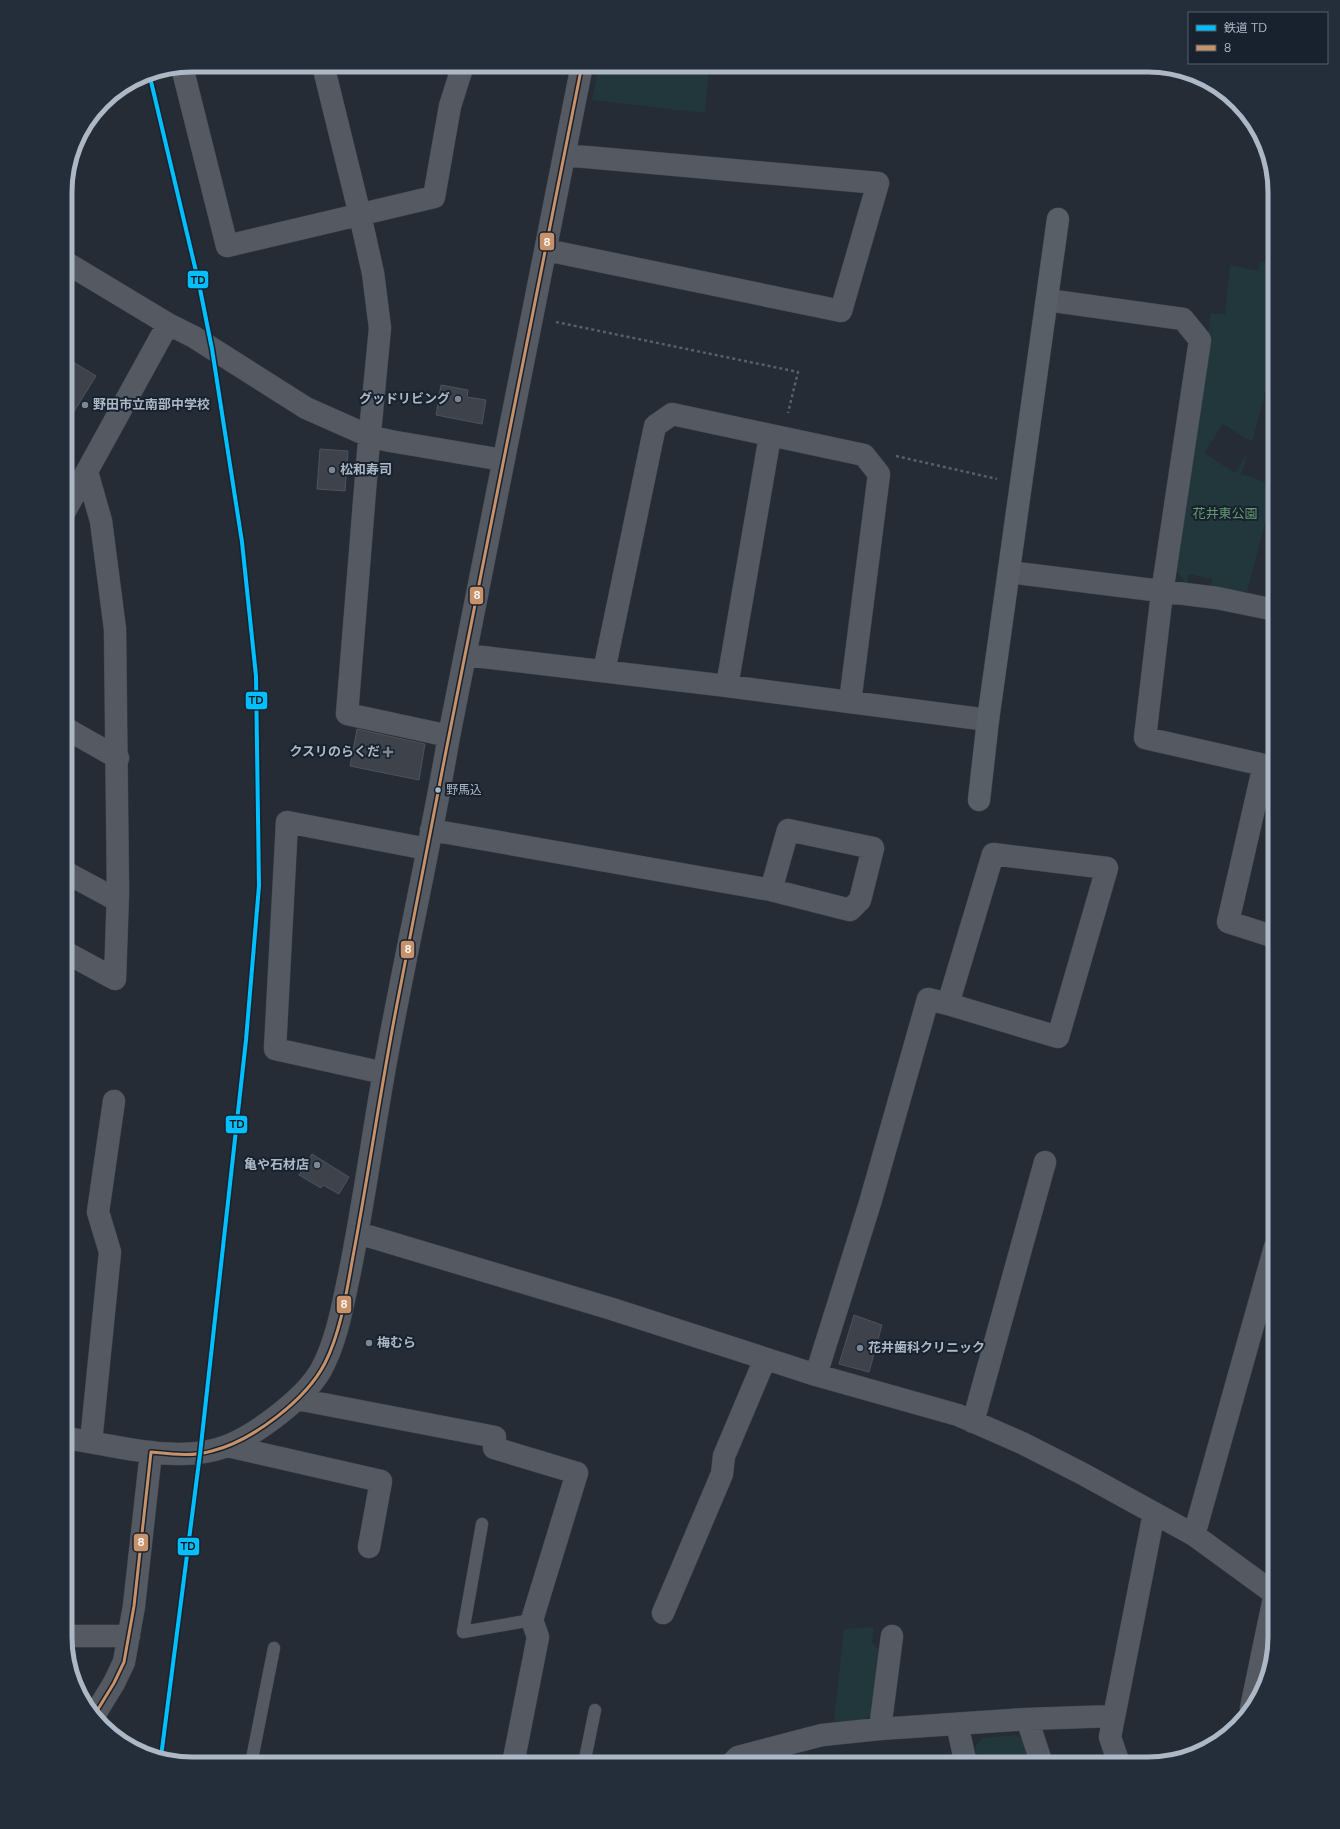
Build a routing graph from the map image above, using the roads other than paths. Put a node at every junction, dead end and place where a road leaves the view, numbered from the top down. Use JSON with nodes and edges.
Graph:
{"nodes":[{"id":1,"x":183,"y":72,"type":"edge"},
{"id":2,"x":325,"y":72,"type":"edge"},
{"id":3,"x":461,"y":72,"type":"edge"},
{"id":4,"x":581,"y":72,"type":"edge"},
{"id":5,"x":564,"y":155,"type":"junction"},
{"id":6,"x":360,"y":215,"type":"junction"},
{"id":7,"x":1058,"y":220,"type":"dead end"},
{"id":8,"x":546,"y":250,"type":"junction"},
{"id":9,"x":72,"y":266,"type":"edge"},
{"id":10,"x":1047,"y":300,"type":"junction"},
{"id":11,"x":168,"y":324,"type":"junction"},
{"id":12,"x":369,"y":436,"type":"junction"},
{"id":13,"x":777,"y":437,"type":"junction"},
{"id":14,"x":503,"y":460,"type":"junction"},
{"id":15,"x":87,"y":472,"type":"junction"},
{"id":16,"x":72,"y":499,"type":"edge"},
{"id":17,"x":1009,"y":572,"type":"junction"},
{"id":18,"x":1162,"y":593,"type":"junction"},
{"id":19,"x":1268,"y":609,"type":"edge"},
{"id":20,"x":466,"y":654,"type":"junction"},
{"id":21,"x":604,"y":671,"type":"junction"},
{"id":22,"x":727,"y":686,"type":"junction"},
{"id":23,"x":850,"y":702,"type":"junction"},
{"id":24,"x":988,"y":720,"type":"junction"},
{"id":25,"x":72,"y":732,"type":"edge"},
{"id":26,"x":449,"y":736,"type":"junction"},
{"id":27,"x":118,"y":758,"type":"junction"},
{"id":28,"x":979,"y":800,"type":"dead end"},
{"id":29,"x":429,"y":840,"type":"junction"},
{"id":30,"x":72,"y":876,"type":"edge"},
{"id":31,"x":771,"y":890,"type":"junction"},
{"id":32,"x":118,"y":900,"type":"junction"},
{"id":33,"x":1268,"y":935,"type":"edge"},
{"id":34,"x":72,"y":956,"type":"edge"},
{"id":35,"x":948,"y":1004,"type":"junction"},
{"id":36,"x":384,"y":1073,"type":"junction"},
{"id":37,"x":114,"y":1101,"type":"dead end"},
{"id":38,"x":1045,"y":1162,"type":"dead end"},
{"id":39,"x":358,"y":1233,"type":"junction"},
{"id":40,"x":1268,"y":1289,"type":"edge"},
{"id":41,"x":765,"y":1359,"type":"junction"},
{"id":42,"x":816,"y":1375,"type":"junction"},
{"id":43,"x":297,"y":1399,"type":"junction"},
{"id":44,"x":973,"y":1422,"type":"junction"},
{"id":45,"x":72,"y":1439,"type":"edge"},
{"id":46,"x":91,"y":1442,"type":"junction"},
{"id":47,"x":228,"y":1446,"type":"junction"},
{"id":48,"x":151,"y":1452,"type":"junction"},
{"id":49,"x":1154,"y":1513,"type":"junction"},
{"id":50,"x":482,"y":1524,"type":"dead end"},
{"id":51,"x":1194,"y":1535,"type":"junction"},
{"id":52,"x":370,"y":1547,"type":"dead end"},
{"id":53,"x":1268,"y":1588,"type":"edge"},
{"id":54,"x":663,"y":1613,"type":"dead end"},
{"id":55,"x":532,"y":1620,"type":"junction"},
{"id":56,"x":1268,"y":1627,"type":"edge"},
{"id":57,"x":72,"y":1636,"type":"edge"},
{"id":58,"x":129,"y":1636,"type":"junction"},
{"id":59,"x":892,"y":1636,"type":"dead end"},
{"id":60,"x":274,"y":1648,"type":"dead end"},
{"id":61,"x":1254,"y":1693,"type":"edge"},
{"id":62,"x":97,"y":1710,"type":"edge"},
{"id":63,"x":595,"y":1710,"type":"dead end"},
{"id":64,"x":1114,"y":1716,"type":"junction"},
{"id":65,"x":1027,"y":1719,"type":"junction"},
{"id":66,"x":957,"y":1724,"type":"junction"},
{"id":67,"x":880,"y":1729,"type":"junction"},
{"id":68,"x":252,"y":1757,"type":"edge"},
{"id":69,"x":514,"y":1757,"type":"edge"},
{"id":70,"x":585,"y":1757,"type":"edge"},
{"id":71,"x":738,"y":1757,"type":"edge"},
{"id":72,"x":964,"y":1757,"type":"edge"},
{"id":73,"x":1040,"y":1757,"type":"edge"},
{"id":74,"x":1116,"y":1757,"type":"edge"}],
"edges":[{"from":1,"to":6,"type":"street"},
{"from":2,"to":6,"type":"street"},
{"from":3,"to":6,"type":"street"},
{"from":4,"to":5,"type":"street"},
{"from":5,"to":8,"type":"street"},
{"from":5,"to":8,"type":"street"},
{"from":6,"to":12,"type":"street"},
{"from":7,"to":10,"type":"street"},
{"from":8,"to":14,"type":"street"},
{"from":9,"to":11,"type":"street"},
{"from":10,"to":17,"type":"street"},
{"from":10,"to":18,"type":"street"},
{"from":11,"to":12,"type":"street"},
{"from":11,"to":15,"type":"street"},
{"from":12,"to":14,"type":"street"},
{"from":12,"to":26,"type":"street"},
{"from":13,"to":21,"type":"street"},
{"from":13,"to":22,"type":"street"},
{"from":13,"to":23,"type":"street"},
{"from":14,"to":20,"type":"street"},
{"from":15,"to":16,"type":"street"},
{"from":15,"to":27,"type":"street"},
{"from":17,"to":18,"type":"street"},
{"from":17,"to":24,"type":"street"},
{"from":18,"to":19,"type":"street"},
{"from":18,"to":33,"type":"street"},
{"from":20,"to":21,"type":"street"},
{"from":20,"to":26,"type":"street"},
{"from":21,"to":22,"type":"street"},
{"from":22,"to":23,"type":"street"},
{"from":23,"to":24,"type":"street"},
{"from":24,"to":28,"type":"street"},
{"from":25,"to":27,"type":"street"},
{"from":26,"to":29,"type":"street"},
{"from":27,"to":32,"type":"street"},
{"from":29,"to":31,"type":"street"},
{"from":29,"to":36,"type":"street"},
{"from":29,"to":36,"type":"street"},
{"from":30,"to":32,"type":"street"},
{"from":31,"to":31,"type":"street"},
{"from":32,"to":34,"type":"street"},
{"from":35,"to":35,"type":"street"},
{"from":35,"to":42,"type":"street"},
{"from":36,"to":39,"type":"street"},
{"from":37,"to":46,"type":"street"},
{"from":38,"to":44,"type":"street"},
{"from":39,"to":41,"type":"street"},
{"from":39,"to":43,"type":"street"},
{"from":40,"to":51,"type":"street"},
{"from":41,"to":42,"type":"street"},
{"from":41,"to":54,"type":"street"},
{"from":42,"to":44,"type":"street"},
{"from":43,"to":47,"type":"street"},
{"from":43,"to":55,"type":"street"},
{"from":44,"to":49,"type":"street"},
{"from":45,"to":46,"type":"street"},
{"from":46,"to":48,"type":"street"},
{"from":47,"to":48,"type":"street"},
{"from":47,"to":52,"type":"street"},
{"from":48,"to":58,"type":"street"},
{"from":49,"to":51,"type":"street"},
{"from":49,"to":64,"type":"street"},
{"from":50,"to":55,"type":"lane"},
{"from":51,"to":53,"type":"street"},
{"from":55,"to":69,"type":"street"},
{"from":56,"to":61,"type":"street"},
{"from":57,"to":58,"type":"street"},
{"from":58,"to":62,"type":"street"},
{"from":59,"to":67,"type":"street"},
{"from":60,"to":68,"type":"lane"},
{"from":63,"to":70,"type":"lane"},
{"from":64,"to":65,"type":"street"},
{"from":64,"to":74,"type":"street"},
{"from":65,"to":66,"type":"street"},
{"from":65,"to":73,"type":"street"},
{"from":66,"to":67,"type":"street"},
{"from":66,"to":72,"type":"street"},
{"from":67,"to":71,"type":"street"}]}
